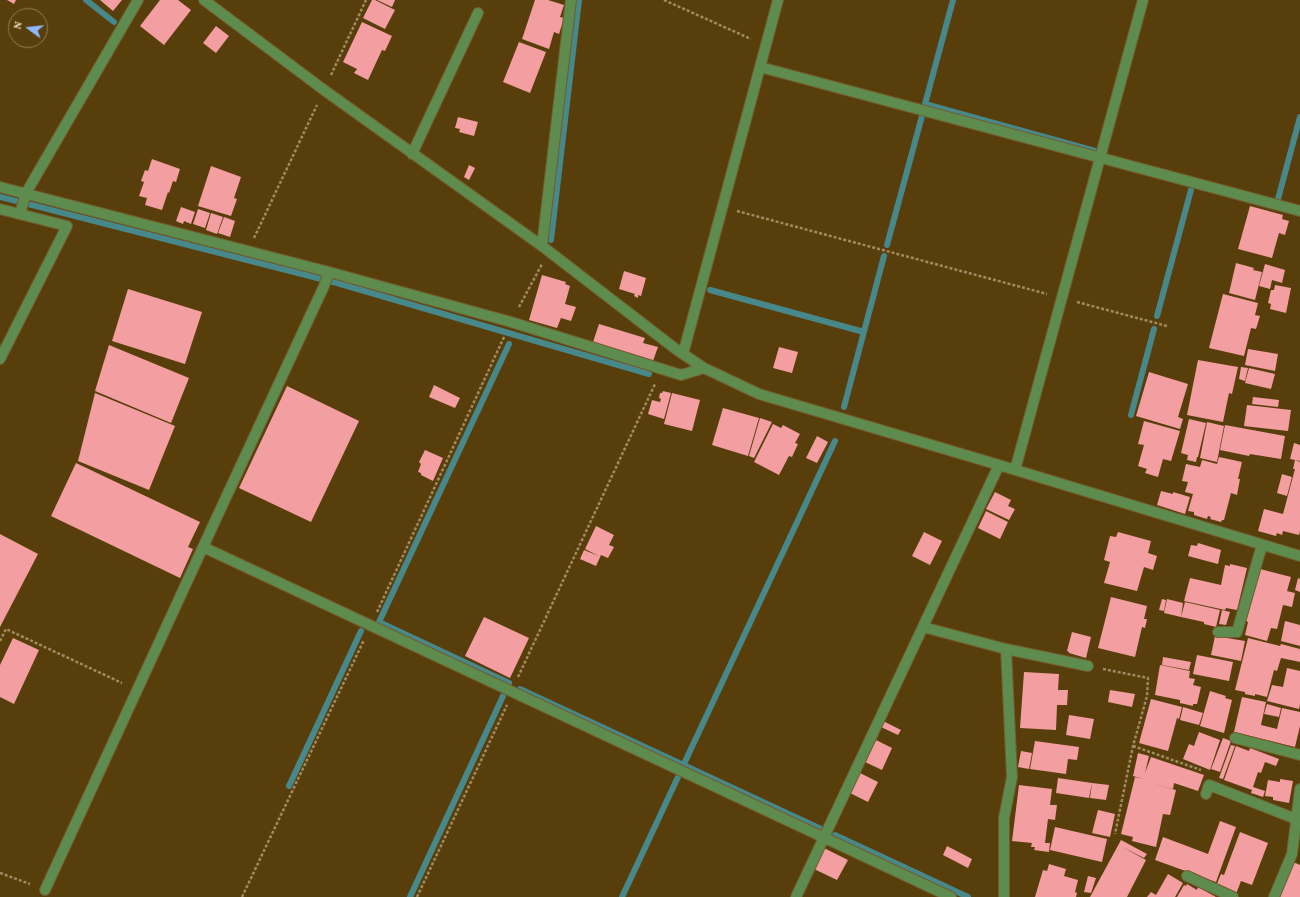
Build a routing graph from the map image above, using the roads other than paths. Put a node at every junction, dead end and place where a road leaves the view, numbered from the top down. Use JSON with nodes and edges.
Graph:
{"nodes":[{"id":1,"x":138,"y":0,"type":"edge"},
{"id":2,"x":204,"y":0,"type":"edge"},
{"id":3,"x":571,"y":0,"type":"edge"},
{"id":4,"x":778,"y":0,"type":"edge"},
{"id":5,"x":1143,"y":0,"type":"edge"},
{"id":6,"x":478,"y":13,"type":"dead end"},
{"id":7,"x":760,"y":67,"type":"junction"},
{"id":8,"x":412,"y":154,"type":"junction"},
{"id":9,"x":1100,"y":158,"type":"junction"},
{"id":10,"x":0,"y":187,"type":"edge"},
{"id":11,"x":25,"y":195,"type":"junction"},
{"id":12,"x":0,"y":209,"type":"edge"},
{"id":13,"x":20,"y":212,"type":"junction"},
{"id":14,"x":1300,"y":212,"type":"edge"},
{"id":15,"x":545,"y":249,"type":"junction"},
{"id":16,"x":328,"y":273,"type":"junction"},
{"id":17,"x":683,"y":354,"type":"junction"},
{"id":18,"x":0,"y":359,"type":"edge"},
{"id":19,"x":704,"y":368,"type":"junction"},
{"id":20,"x":999,"y":465,"type":"junction"},
{"id":21,"x":1015,"y":470,"type":"junction"},
{"id":22,"x":1262,"y":545,"type":"junction"},
{"id":23,"x":203,"y":547,"type":"junction"},
{"id":24,"x":1300,"y":556,"type":"edge"},
{"id":25,"x":923,"y":627,"type":"junction"},
{"id":26,"x":1218,"y":632,"type":"dead end"},
{"id":27,"x":1006,"y":649,"type":"junction"},
{"id":28,"x":1088,"y":666,"type":"road end"},
{"id":29,"x":1235,"y":738,"type":"dead end"},
{"id":30,"x":1300,"y":754,"type":"edge"},
{"id":31,"x":1207,"y":789,"type":"road end"},
{"id":32,"x":1300,"y":789,"type":"edge"},
{"id":33,"x":1298,"y":813,"type":"edge"},
{"id":34,"x":824,"y":838,"type":"junction"},
{"id":35,"x":1187,"y":876,"type":"dead end"},
{"id":36,"x":45,"y":890,"type":"dead end"},
{"id":37,"x":796,"y":897,"type":"edge"},
{"id":38,"x":951,"y":897,"type":"edge"},
{"id":39,"x":1004,"y":897,"type":"edge"},
{"id":40,"x":1233,"y":897,"type":"edge"},
{"id":41,"x":1274,"y":897,"type":"edge"}],
"edges":[{"from":1,"to":11,"type":"street"},
{"from":2,"to":8,"type":"street"},
{"from":3,"to":15,"type":"street"},
{"from":4,"to":7,"type":"street"},
{"from":5,"to":9,"type":"street"},
{"from":6,"to":8,"type":"street"},
{"from":7,"to":9,"type":"street"},
{"from":7,"to":17,"type":"street"},
{"from":8,"to":15,"type":"street"},
{"from":9,"to":14,"type":"street"},
{"from":9,"to":21,"type":"street"},
{"from":10,"to":11,"type":"street"},
{"from":11,"to":13,"type":"street"},
{"from":11,"to":16,"type":"street"},
{"from":12,"to":13,"type":"street"},
{"from":13,"to":18,"type":"street"},
{"from":15,"to":17,"type":"street"},
{"from":16,"to":19,"type":"street"},
{"from":16,"to":23,"type":"street"},
{"from":17,"to":19,"type":"street"},
{"from":19,"to":20,"type":"street"},
{"from":20,"to":21,"type":"street"},
{"from":20,"to":25,"type":"street"},
{"from":21,"to":22,"type":"street"},
{"from":22,"to":24,"type":"street"},
{"from":22,"to":26,"type":"street"},
{"from":23,"to":34,"type":"street"},
{"from":23,"to":36,"type":"street"},
{"from":25,"to":27,"type":"street"},
{"from":25,"to":34,"type":"street"},
{"from":27,"to":28,"type":"street"},
{"from":27,"to":39,"type":"street"},
{"from":29,"to":30,"type":"street"},
{"from":31,"to":33,"type":"street"},
{"from":32,"to":33,"type":"street"},
{"from":33,"to":41,"type":"street"},
{"from":34,"to":37,"type":"street"},
{"from":34,"to":38,"type":"street"},
{"from":35,"to":40,"type":"street"}]}
